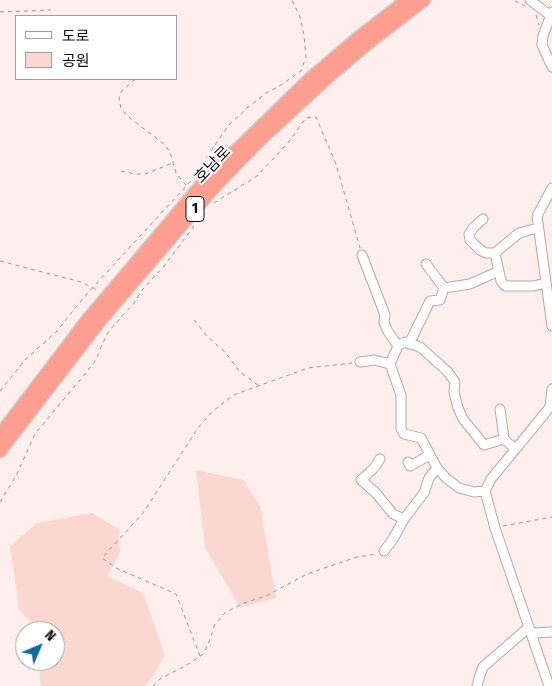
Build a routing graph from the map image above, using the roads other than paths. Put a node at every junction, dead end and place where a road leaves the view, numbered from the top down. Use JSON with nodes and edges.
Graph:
{"nodes":[{"id":1,"x":407,"y":0,"type":"edge"},
{"id":2,"x":424,"y":0,"type":"edge"},
{"id":3,"x":530,"y":0,"type":"edge"},
{"id":4,"x":551,"y":15,"type":"edge"},
{"id":5,"x":552,"y":67,"type":"edge"},
{"id":6,"x":552,"y":188,"type":"edge"},
{"id":7,"x":483,"y":219,"type":"dead end"},
{"id":8,"x":538,"y":228,"type":"junction"},
{"id":9,"x":495,"y":252,"type":"junction"},
{"id":10,"x":362,"y":255,"type":"road end"},
{"id":11,"x":426,"y":264,"type":"dead end"},
{"id":12,"x":500,"y":270,"type":"junction"},
{"id":13,"x":545,"y":283,"type":"junction"},
{"id":14,"x":444,"y":288,"type":"junction"},
{"id":15,"x":552,"y":326,"type":"edge"},
{"id":16,"x":409,"y":344,"type":"junction"},
{"id":17,"x":398,"y":346,"type":"junction"},
{"id":18,"x":360,"y":362,"type":"road end"},
{"id":19,"x":390,"y":364,"type":"junction"},
{"id":20,"x":552,"y":389,"type":"edge"},
{"id":21,"x":500,"y":409,"type":"dead end"},
{"id":22,"x":0,"y":435,"type":"edge"},
{"id":23,"x":504,"y":439,"type":"junction"},
{"id":24,"x":515,"y":449,"type":"junction"},
{"id":25,"x":0,"y":451,"type":"edge"},
{"id":26,"x":430,"y":455,"type":"junction"},
{"id":27,"x":380,"y":459,"type":"dead end"},
{"id":28,"x":408,"y":462,"type":"dead end"},
{"id":29,"x":437,"y":468,"type":"junction"},
{"id":30,"x":486,"y":491,"type":"junction"},
{"id":31,"x":404,"y":519,"type":"junction"},
{"id":32,"x":384,"y":551,"type":"road end"},
{"id":33,"x":531,"y":630,"type":"junction"},
{"id":34,"x":552,"y":632,"type":"edge"},
{"id":35,"x":478,"y":686,"type":"edge"},
{"id":36,"x":549,"y":686,"type":"edge"}],
"edges":[{"from":1,"to":22,"type":"highway","name":"호남로","number":"1"},
{"from":2,"to":25,"type":"highway","name":"호남로","number":"1"},
{"from":3,"to":4,"type":"street"},
{"from":4,"to":5,"type":"street"},
{"from":6,"to":8,"type":"street"},
{"from":7,"to":9,"type":"street"},
{"from":8,"to":9,"type":"street"},
{"from":8,"to":13,"type":"street"},
{"from":9,"to":12,"type":"street"},
{"from":10,"to":17,"type":"street"},
{"from":11,"to":14,"type":"street"},
{"from":12,"to":13,"type":"street"},
{"from":12,"to":14,"type":"street"},
{"from":13,"to":15,"type":"street"},
{"from":14,"to":16,"type":"street"},
{"from":16,"to":17,"type":"street"},
{"from":16,"to":23,"type":"street"},
{"from":17,"to":19,"type":"street"},
{"from":18,"to":19,"type":"street"},
{"from":19,"to":26,"type":"street"},
{"from":20,"to":24,"type":"street"},
{"from":21,"to":23,"type":"street"},
{"from":23,"to":24,"type":"street"},
{"from":24,"to":30,"type":"street"},
{"from":26,"to":28,"type":"street"},
{"from":26,"to":29,"type":"street"},
{"from":27,"to":31,"type":"street"},
{"from":29,"to":30,"type":"street"},
{"from":29,"to":31,"type":"street"},
{"from":30,"to":33,"type":"street"},
{"from":31,"to":32,"type":"street"},
{"from":33,"to":34,"type":"street"},
{"from":33,"to":35,"type":"street"},
{"from":33,"to":36,"type":"street"}]}
